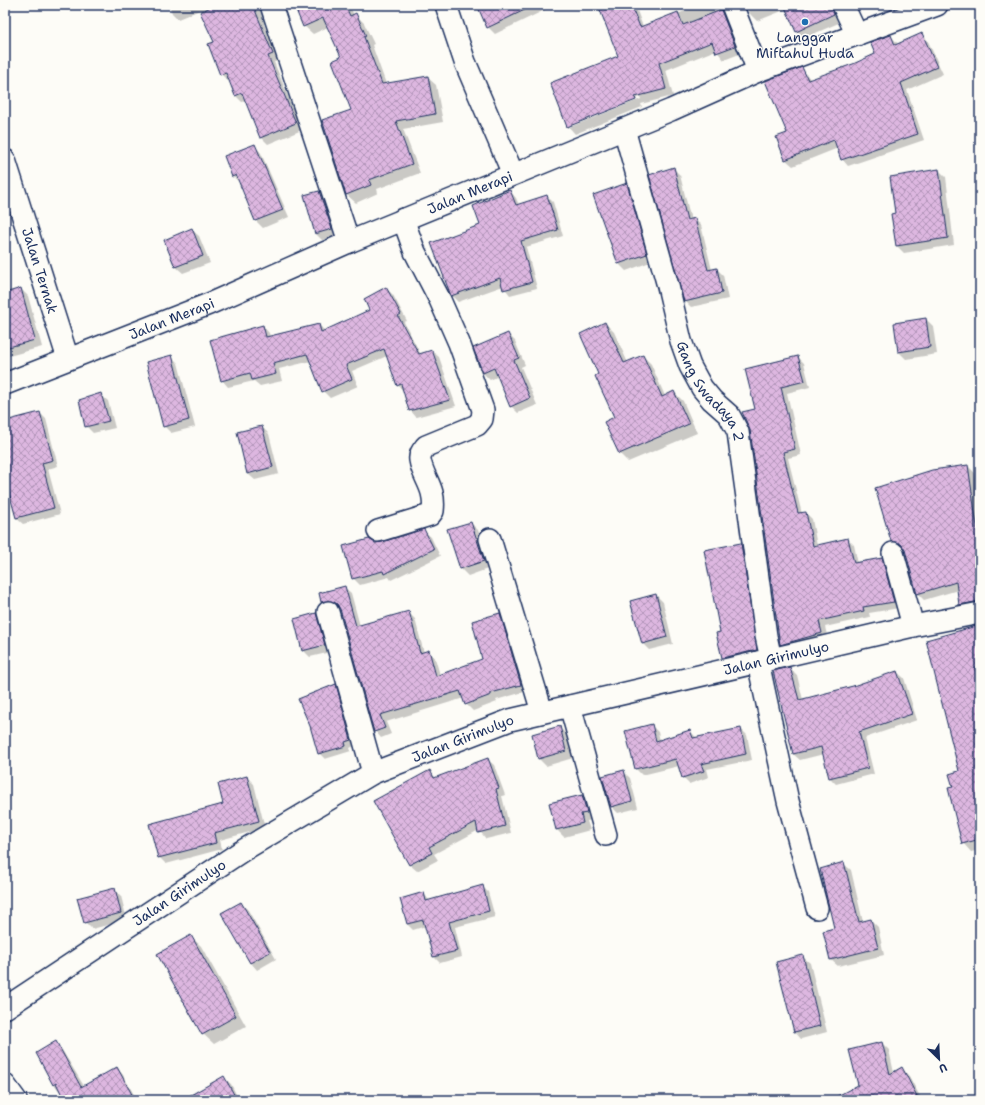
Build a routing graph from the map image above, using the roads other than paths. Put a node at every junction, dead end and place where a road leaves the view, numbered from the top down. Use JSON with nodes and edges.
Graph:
{"nodes":[{"id":1,"x":446,"y":5,"type":"edge"},
{"id":2,"x":732,"y":5,"type":"edge"},
{"id":3,"x":843,"y":5,"type":"edge"},
{"id":4,"x":937,"y":5,"type":"edge"},
{"id":5,"x":272,"y":8,"type":"dead end"},
{"id":6,"x":856,"y":35,"type":"junction"},
{"id":7,"x":758,"y":72,"type":"junction"},
{"id":8,"x":624,"y":129,"type":"junction"},
{"id":9,"x":5,"y":160,"type":"edge"},
{"id":10,"x":513,"y":174,"type":"junction"},
{"id":11,"x":403,"y":219,"type":"junction"},
{"id":12,"x":349,"y":242,"type":"junction"},
{"id":13,"x":68,"y":359,"type":"junction"},
{"id":14,"x":5,"y":384,"type":"edge"},
{"id":15,"x":378,"y":531,"type":"dead end"},
{"id":16,"x":490,"y":539,"type":"dead end"},
{"id":17,"x":893,"y":553,"type":"dead end"},
{"id":18,"x":328,"y":612,"type":"dead end"},
{"id":19,"x":980,"y":613,"type":"edge"},
{"id":20,"x":913,"y":626,"type":"junction"},
{"id":21,"x":765,"y":661,"type":"junction"},
{"id":22,"x":570,"y":706,"type":"junction"},
{"id":23,"x":542,"y":712,"type":"junction"},
{"id":24,"x":373,"y":773,"type":"junction"},
{"id":25,"x":606,"y":835,"type":"dead end"},
{"id":26,"x":817,"y":908,"type":"dead end"},
{"id":27,"x":5,"y":1008,"type":"edge"},
{"id":28,"x":5,"y":1085,"type":"edge"},
{"id":29,"x":16,"y":1100,"type":"edge"}],
"edges":[{"from":1,"to":10,"type":"street"},
{"from":2,"to":7,"type":"street"},
{"from":3,"to":6,"type":"street"},
{"from":4,"to":6,"type":"street","name":"Jalan Merapi"},
{"from":5,"to":12,"type":"street"},
{"from":6,"to":7,"type":"street","name":"Jalan Merapi"},
{"from":7,"to":8,"type":"street","name":"Jalan Merapi"},
{"from":8,"to":10,"type":"street","name":"Jalan Merapi"},
{"from":8,"to":21,"type":"street","name":"Gang Swadaya 2"},
{"from":9,"to":13,"type":"street","name":"Jalan Ternak"},
{"from":10,"to":11,"type":"street","name":"Jalan Merapi"},
{"from":11,"to":12,"type":"street","name":"Jalan Merapi"},
{"from":11,"to":15,"type":"street"},
{"from":12,"to":13,"type":"street","name":"Jalan Merapi"},
{"from":13,"to":14,"type":"street","name":"Jalan Merapi"},
{"from":16,"to":23,"type":"street"},
{"from":17,"to":20,"type":"street"},
{"from":18,"to":24,"type":"street"},
{"from":19,"to":20,"type":"street","name":"Jalan Girimulyo"},
{"from":20,"to":21,"type":"street","name":"Jalan Girimulyo"},
{"from":21,"to":22,"type":"street","name":"Jalan Girimulyo"},
{"from":21,"to":26,"type":"street","name":"Gang Swadaya 2"},
{"from":22,"to":23,"type":"street","name":"Jalan Girimulyo"},
{"from":22,"to":25,"type":"street"},
{"from":23,"to":24,"type":"street","name":"Jalan Girimulyo"},
{"from":24,"to":27,"type":"street","name":"Jalan Girimulyo"},
{"from":28,"to":29,"type":"street"}]}
